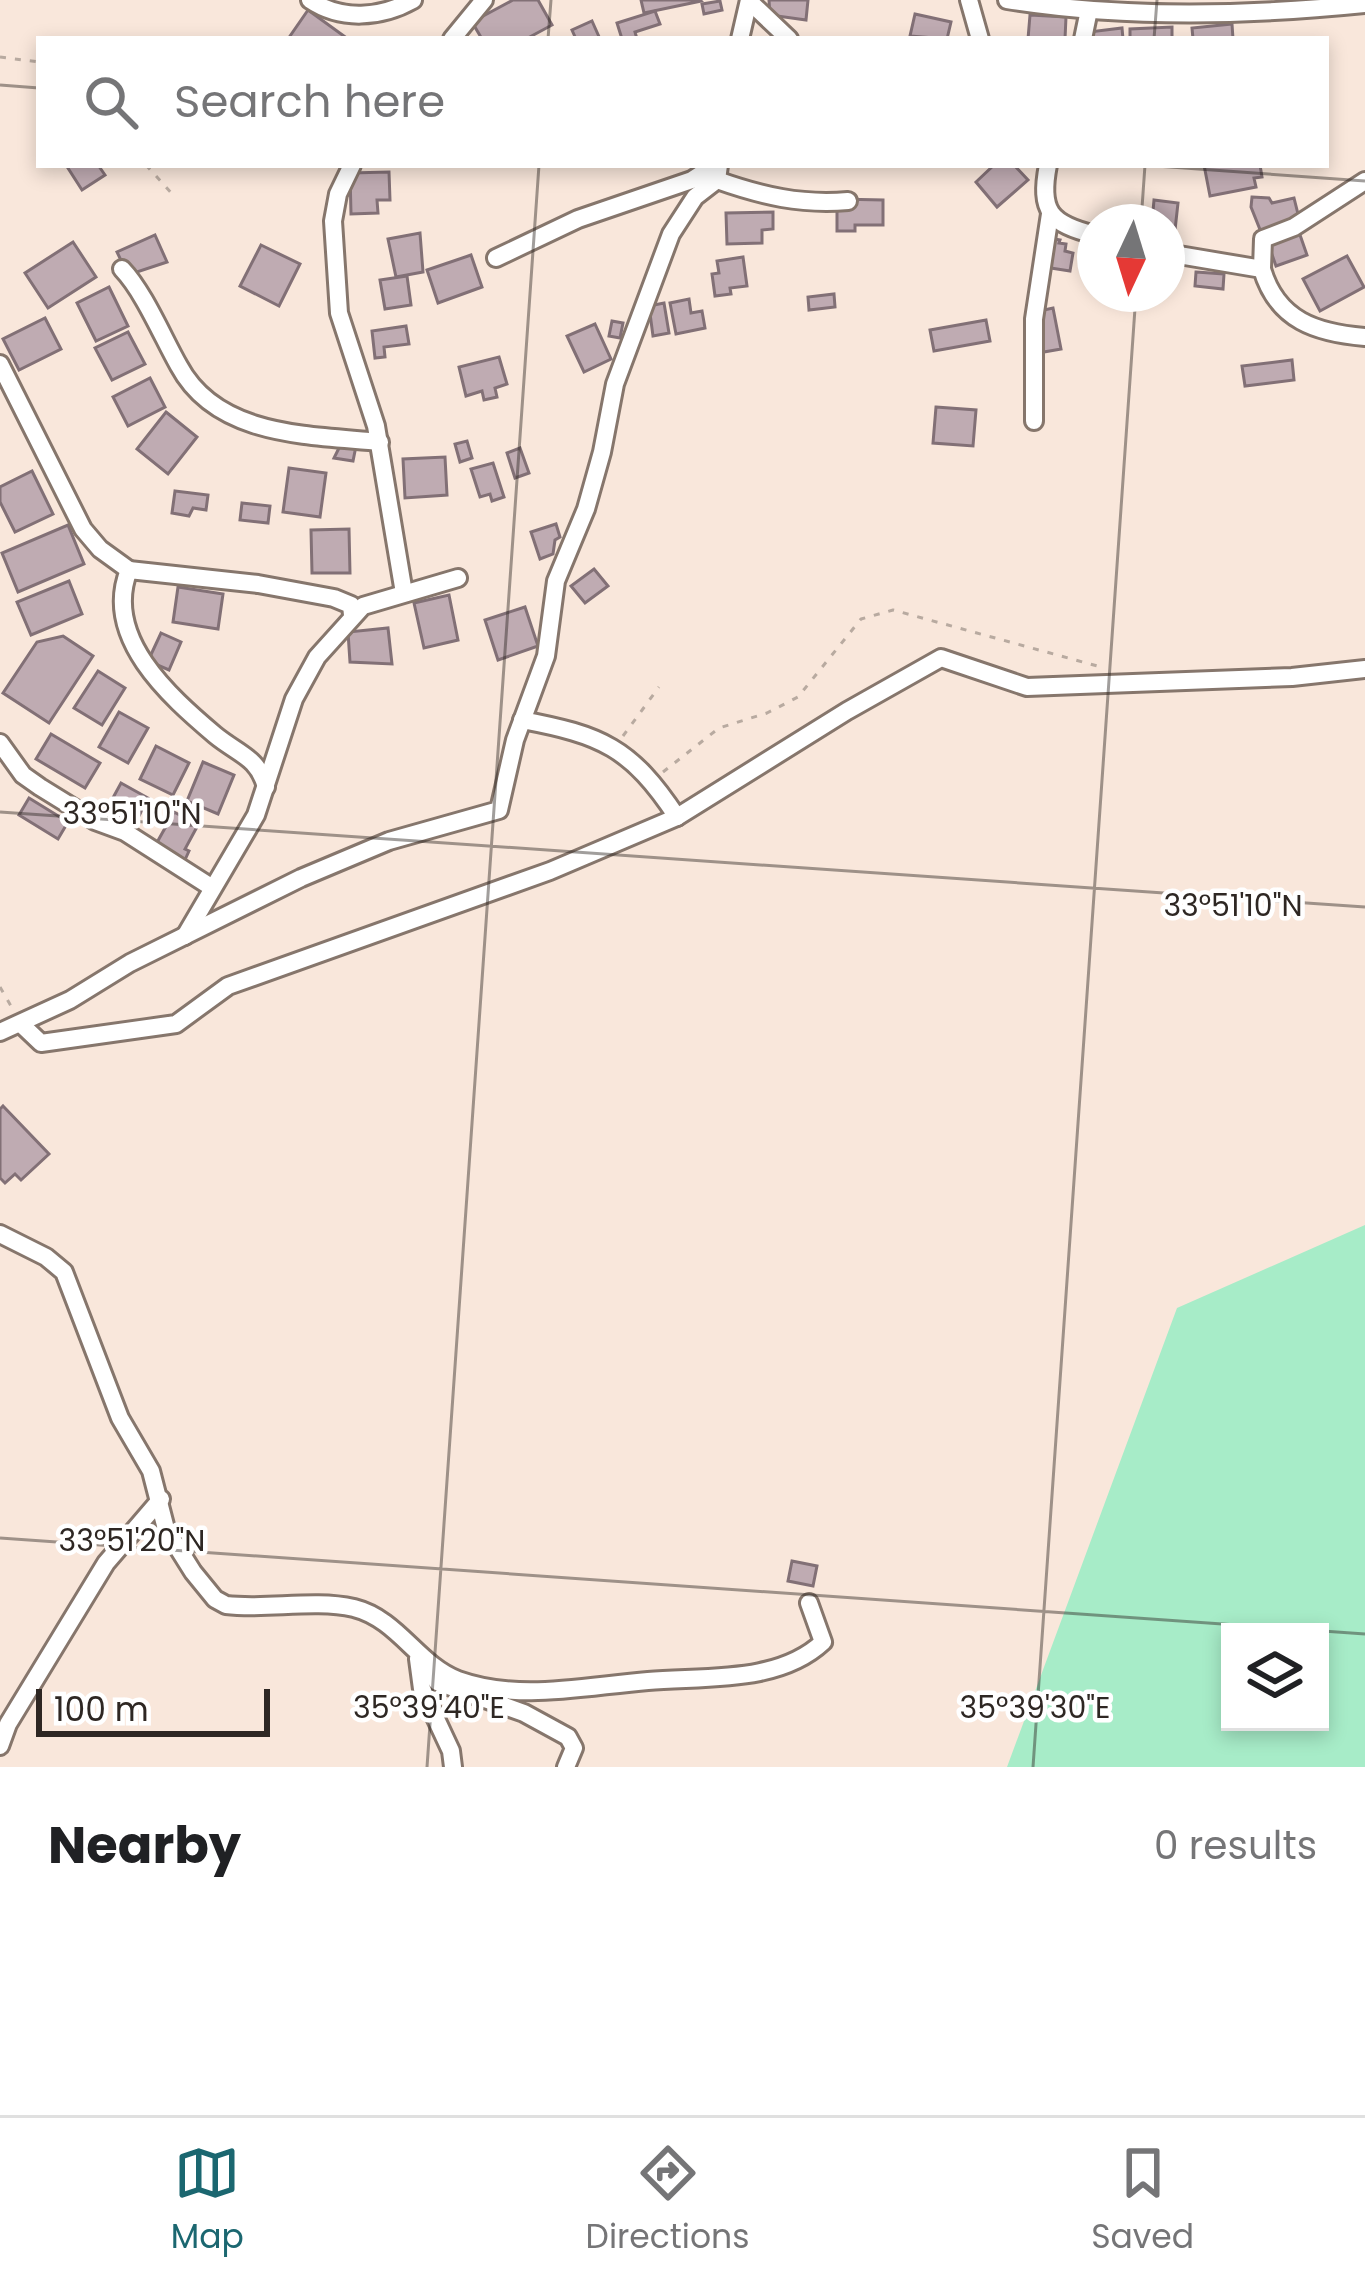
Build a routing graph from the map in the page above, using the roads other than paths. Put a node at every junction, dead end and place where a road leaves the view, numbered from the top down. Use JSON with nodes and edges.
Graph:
{"nodes":[{"id":1,"x":310,"y":0,"type":"edge"},
{"id":2,"x":413,"y":0,"type":"edge"},
{"id":3,"x":484,"y":0,"type":"edge"},
{"id":4,"x":969,"y":0,"type":"edge"},
{"id":5,"x":1007,"y":0,"type":"edge"},
{"id":6,"x":750,"y":1,"type":"edge"},
{"id":7,"x":1365,"y":4,"type":"edge"},
{"id":8,"x":1089,"y":10,"type":"junction"},
{"id":9,"x":454,"y":36,"type":"edge"},
{"id":10,"x":741,"y":36,"type":"edge"},
{"id":11,"x":786,"y":36,"type":"edge"},
{"id":12,"x":979,"y":36,"type":"edge"},
{"id":13,"x":1084,"y":36,"type":"edge"},
{"id":14,"x":351,"y":168,"type":"edge"},
{"id":15,"x":1048,"y":168,"type":"edge"},
{"id":16,"x":717,"y":170,"type":"edge"},
{"id":17,"x":1365,"y":181,"type":"edge"},
{"id":18,"x":848,"y":201,"type":"dead end"},
{"id":19,"x":1050,"y":214,"type":"junction"},
{"id":20,"x":1077,"y":230,"type":"edge"},
{"id":21,"x":1185,"y":256,"type":"edge"},
{"id":22,"x":496,"y":258,"type":"dead end"},
{"id":23,"x":122,"y":269,"type":"dead end"},
{"id":24,"x":1262,"y":269,"type":"junction"},
{"id":25,"x":1365,"y":337,"type":"edge"},
{"id":26,"x":0,"y":364,"type":"edge"},
{"id":27,"x":1034,"y":421,"type":"dead end"},
{"id":28,"x":380,"y":442,"type":"junction"},
{"id":29,"x":129,"y":571,"type":"junction"},
{"id":30,"x":458,"y":578,"type":"dead end"},
{"id":31,"x":404,"y":592,"type":"junction"},
{"id":32,"x":352,"y":615,"type":"junction"},
{"id":33,"x":1365,"y":668,"type":"edge"},
{"id":34,"x":522,"y":720,"type":"junction"},
{"id":35,"x":0,"y":743,"type":"edge"},
{"id":36,"x":266,"y":787,"type":"junction"},
{"id":37,"x":676,"y":817,"type":"junction"},
{"id":38,"x":211,"y":887,"type":"junction"},
{"id":39,"x":185,"y":937,"type":"junction"},
{"id":40,"x":21,"y":1024,"type":"junction"},
{"id":41,"x":0,"y":1032,"type":"edge"},
{"id":42,"x":0,"y":1234,"type":"edge"},
{"id":43,"x":161,"y":1499,"type":"junction"},
{"id":44,"x":809,"y":1603,"type":"dead end"},
{"id":45,"x":416,"y":1646,"type":"junction"},
{"id":46,"x":0,"y":1746,"type":"edge"},
{"id":47,"x":453,"y":1767,"type":"edge"},
{"id":48,"x":566,"y":1767,"type":"edge"}],
"edges":[{"from":1,"to":2,"type":"street"},
{"from":3,"to":9,"type":"street"},
{"from":4,"to":12,"type":"street"},
{"from":5,"to":8,"type":"street"},
{"from":6,"to":10,"type":"street"},
{"from":6,"to":11,"type":"street"},
{"from":7,"to":8,"type":"street"},
{"from":8,"to":13,"type":"street"},
{"from":14,"to":28,"type":"street"},
{"from":15,"to":19,"type":"street"},
{"from":16,"to":18,"type":"street"},
{"from":16,"to":22,"type":"street"},
{"from":16,"to":34,"type":"street"},
{"from":17,"to":24,"type":"street"},
{"from":19,"to":20,"type":"street"},
{"from":19,"to":27,"type":"street"},
{"from":21,"to":24,"type":"street"},
{"from":23,"to":28,"type":"street"},
{"from":24,"to":25,"type":"street"},
{"from":26,"to":29,"type":"street"},
{"from":28,"to":31,"type":"street"},
{"from":29,"to":32,"type":"street"},
{"from":29,"to":36,"type":"street"},
{"from":30,"to":31,"type":"street"},
{"from":31,"to":32,"type":"street"},
{"from":32,"to":36,"type":"street"},
{"from":33,"to":37,"type":"street"},
{"from":34,"to":37,"type":"street"},
{"from":34,"to":39,"type":"street"},
{"from":35,"to":38,"type":"street"},
{"from":36,"to":38,"type":"street"},
{"from":37,"to":40,"type":"street"},
{"from":38,"to":39,"type":"street"},
{"from":39,"to":40,"type":"street"},
{"from":40,"to":41,"type":"street"},
{"from":42,"to":43,"type":"street"},
{"from":43,"to":45,"type":"street"},
{"from":43,"to":46,"type":"street"},
{"from":44,"to":45,"type":"street"},
{"from":45,"to":47,"type":"street"},
{"from":45,"to":48,"type":"street"}]}
